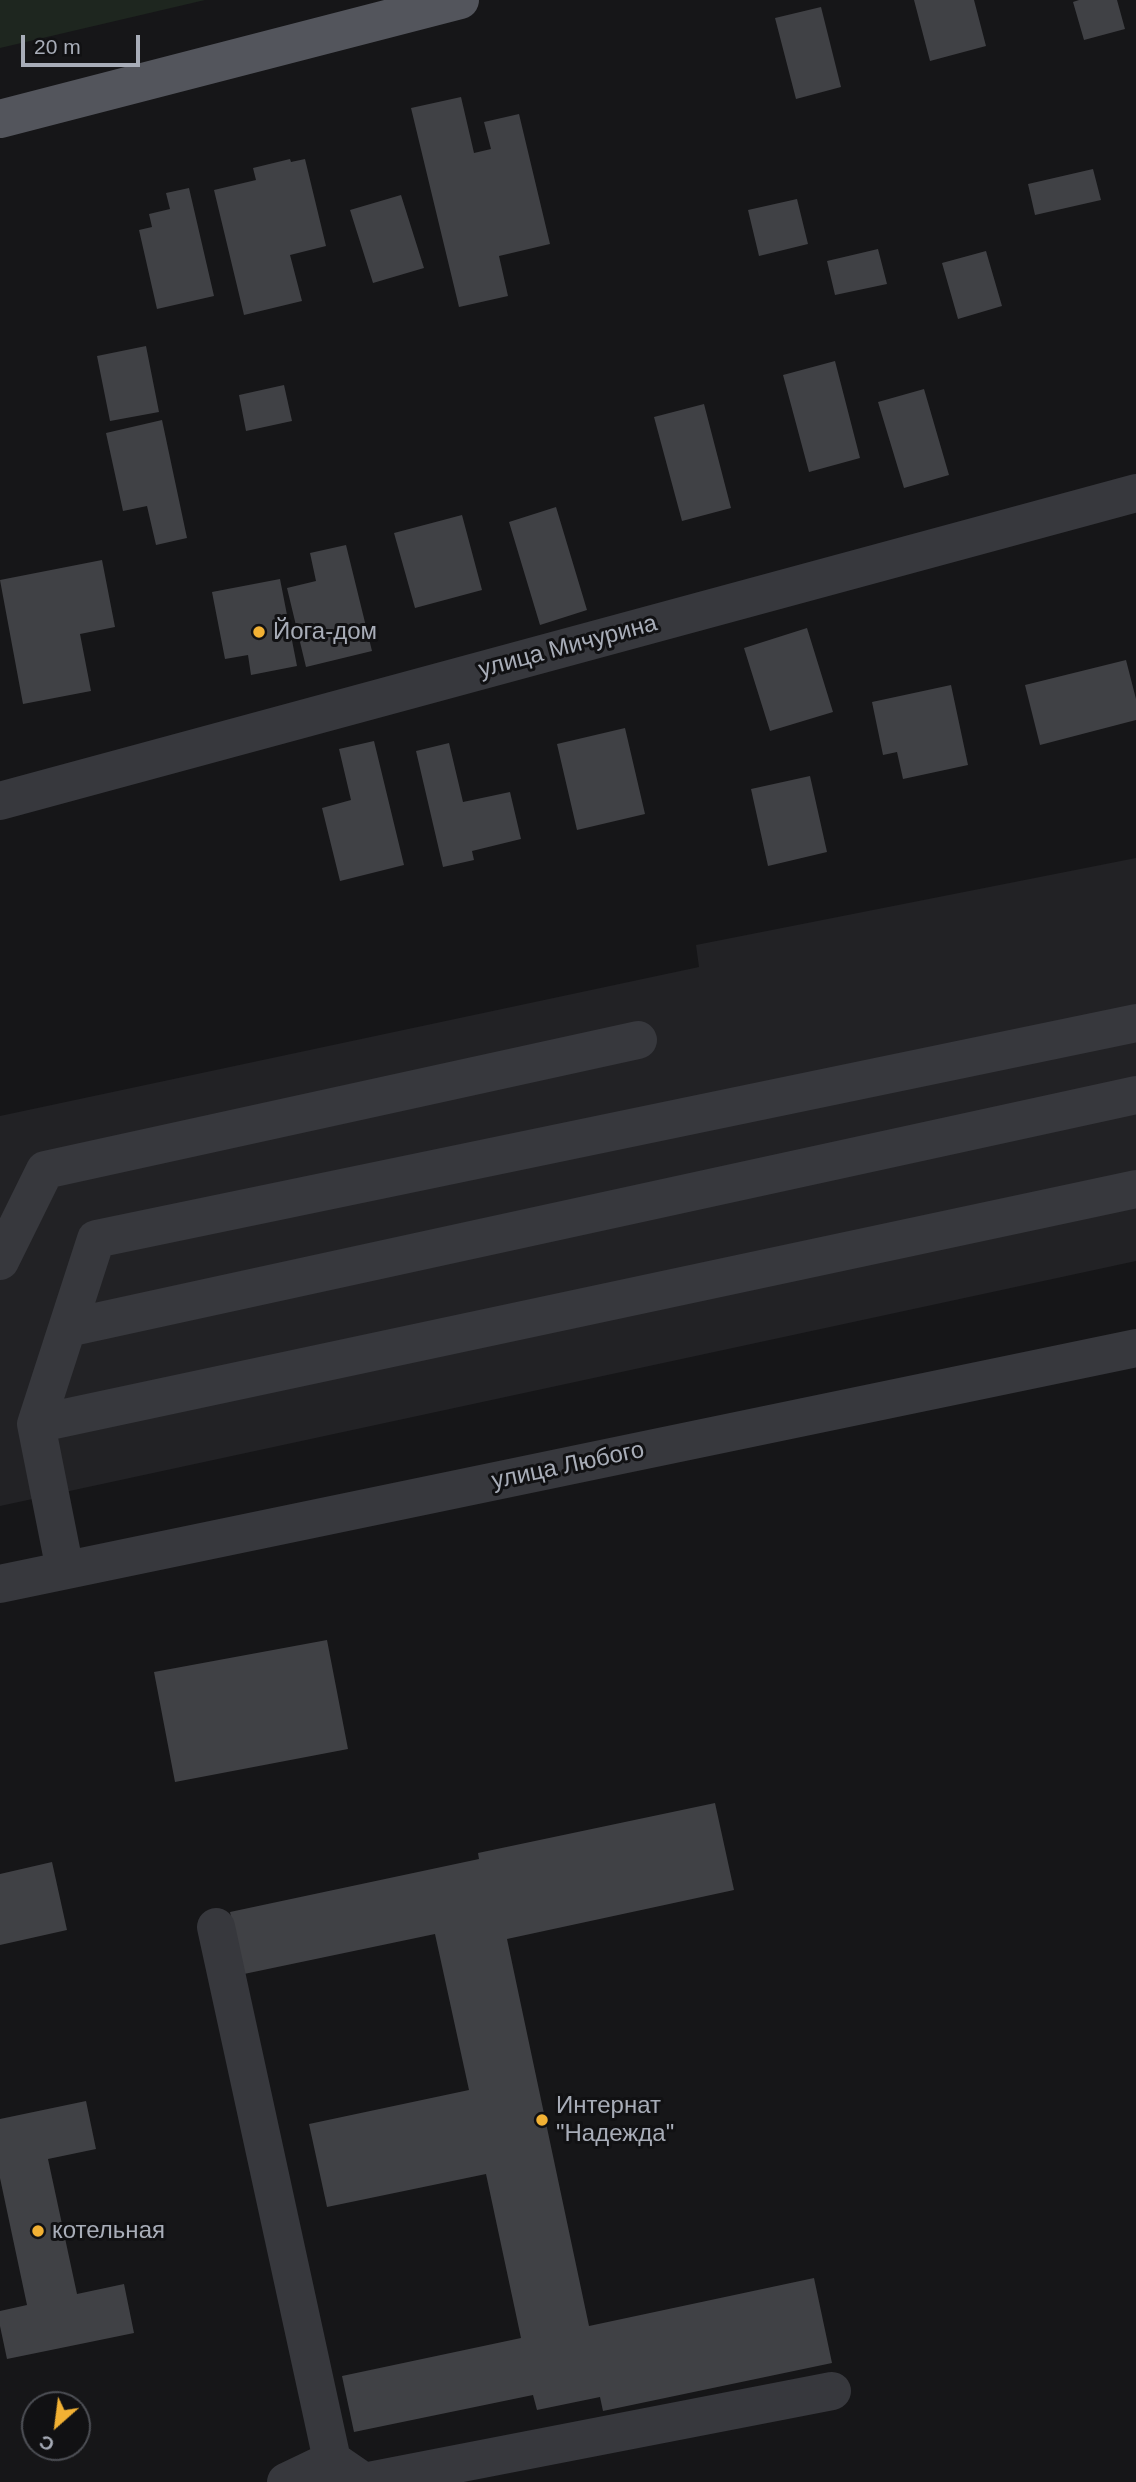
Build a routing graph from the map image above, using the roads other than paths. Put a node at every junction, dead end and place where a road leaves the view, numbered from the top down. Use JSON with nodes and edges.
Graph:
{"nodes":[{"id":1,"x":460,"y":0,"type":"edge"},
{"id":2,"x":0,"y":119,"type":"edge"},
{"id":3,"x":1136,"y":493,"type":"edge"},
{"id":4,"x":0,"y":801,"type":"edge"},
{"id":5,"x":1136,"y":1023,"type":"edge"},
{"id":6,"x":638,"y":1040,"type":"dead end"},
{"id":7,"x":1136,"y":1096,"type":"edge"},
{"id":8,"x":1136,"y":1189,"type":"edge"},
{"id":9,"x":0,"y":1261,"type":"edge"},
{"id":10,"x":68,"y":1328,"type":"junction"},
{"id":11,"x":1136,"y":1348,"type":"edge"},
{"id":12,"x":36,"y":1424,"type":"junction"},
{"id":13,"x":65,"y":1570,"type":"junction"},
{"id":14,"x":0,"y":1584,"type":"edge"},
{"id":15,"x":216,"y":1927,"type":"dead end"},
{"id":16,"x":832,"y":2391,"type":"dead end"},
{"id":17,"x":332,"y":2460,"type":"junction"},
{"id":18,"x":286,"y":2482,"type":"edge"}],
"edges":[{"from":1,"to":2,"type":"main road"},
{"from":3,"to":4,"type":"street","name":"улица Мичурина"},
{"from":5,"to":10,"type":"street"},
{"from":6,"to":9,"type":"street"},
{"from":7,"to":10,"type":"street"},
{"from":8,"to":12,"type":"street"},
{"from":10,"to":12,"type":"street"},
{"from":11,"to":13,"type":"street","name":"улица Любого"},
{"from":12,"to":13,"type":"street"},
{"from":13,"to":14,"type":"street","name":"улица Любого"},
{"from":15,"to":17,"type":"street"},
{"from":16,"to":17,"type":"street"},
{"from":17,"to":18,"type":"street"}]}
